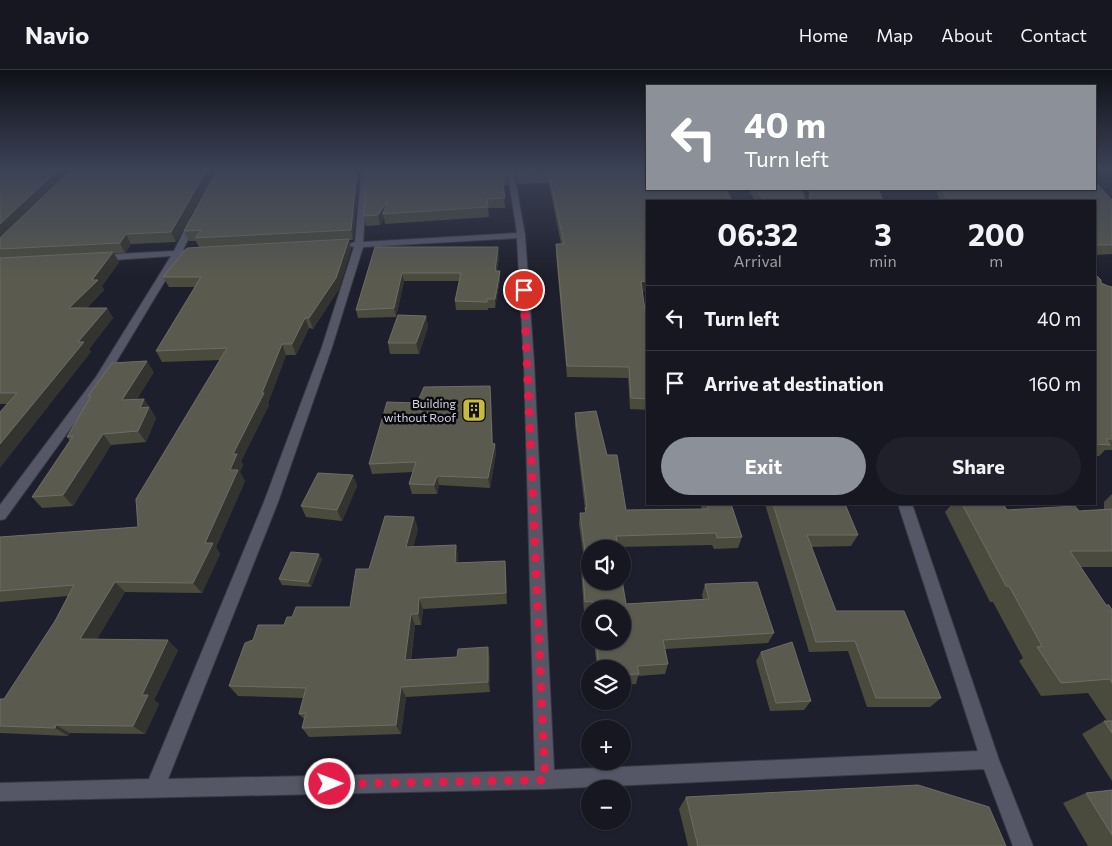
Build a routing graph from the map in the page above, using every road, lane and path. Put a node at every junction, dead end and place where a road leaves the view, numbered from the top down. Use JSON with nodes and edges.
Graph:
{"nodes":[{"id":1,"x":363,"y":204,"type":"edge"},
{"id":2,"x":516,"y":204,"type":"edge"},
{"id":3,"x":197,"y":214,"type":"edge"},
{"id":4,"x":521,"y":235,"type":"junction"},
{"id":5,"x":359,"y":245,"type":"junction"},
{"id":6,"x":340,"y":246,"type":"edge"},
{"id":7,"x":205,"y":252,"type":"edge"},
{"id":8,"x":176,"y":253,"type":"junction"},
{"id":9,"x":88,"y":259,"type":"edge"},
{"id":10,"x":905,"y":505,"type":"edge"},
{"id":11,"x":0,"y":515,"type":"edge"},
{"id":12,"x":990,"y":760,"type":"junction"},
{"id":13,"x":545,"y":780,"type":"junction"},
{"id":14,"x":155,"y":788,"type":"junction"},
{"id":15,"x":0,"y":792,"type":"edge"},
{"id":16,"x":1023,"y":846,"type":"edge"}],
"edges":[{"from":1,"to":5,"type":"street"},
{"from":2,"to":4,"type":"street"},
{"from":3,"to":8,"type":"street"},
{"from":4,"to":5,"type":"street"},
{"from":4,"to":13,"type":"street"},
{"from":5,"to":6,"type":"street"},
{"from":5,"to":14,"type":"street"},
{"from":7,"to":8,"type":"street"},
{"from":8,"to":9,"type":"street"},
{"from":8,"to":11,"type":"street"},
{"from":10,"to":12,"type":"street"},
{"from":12,"to":13,"type":"street"},
{"from":12,"to":16,"type":"street"},
{"from":13,"to":14,"type":"street"},
{"from":14,"to":15,"type":"street"}]}
